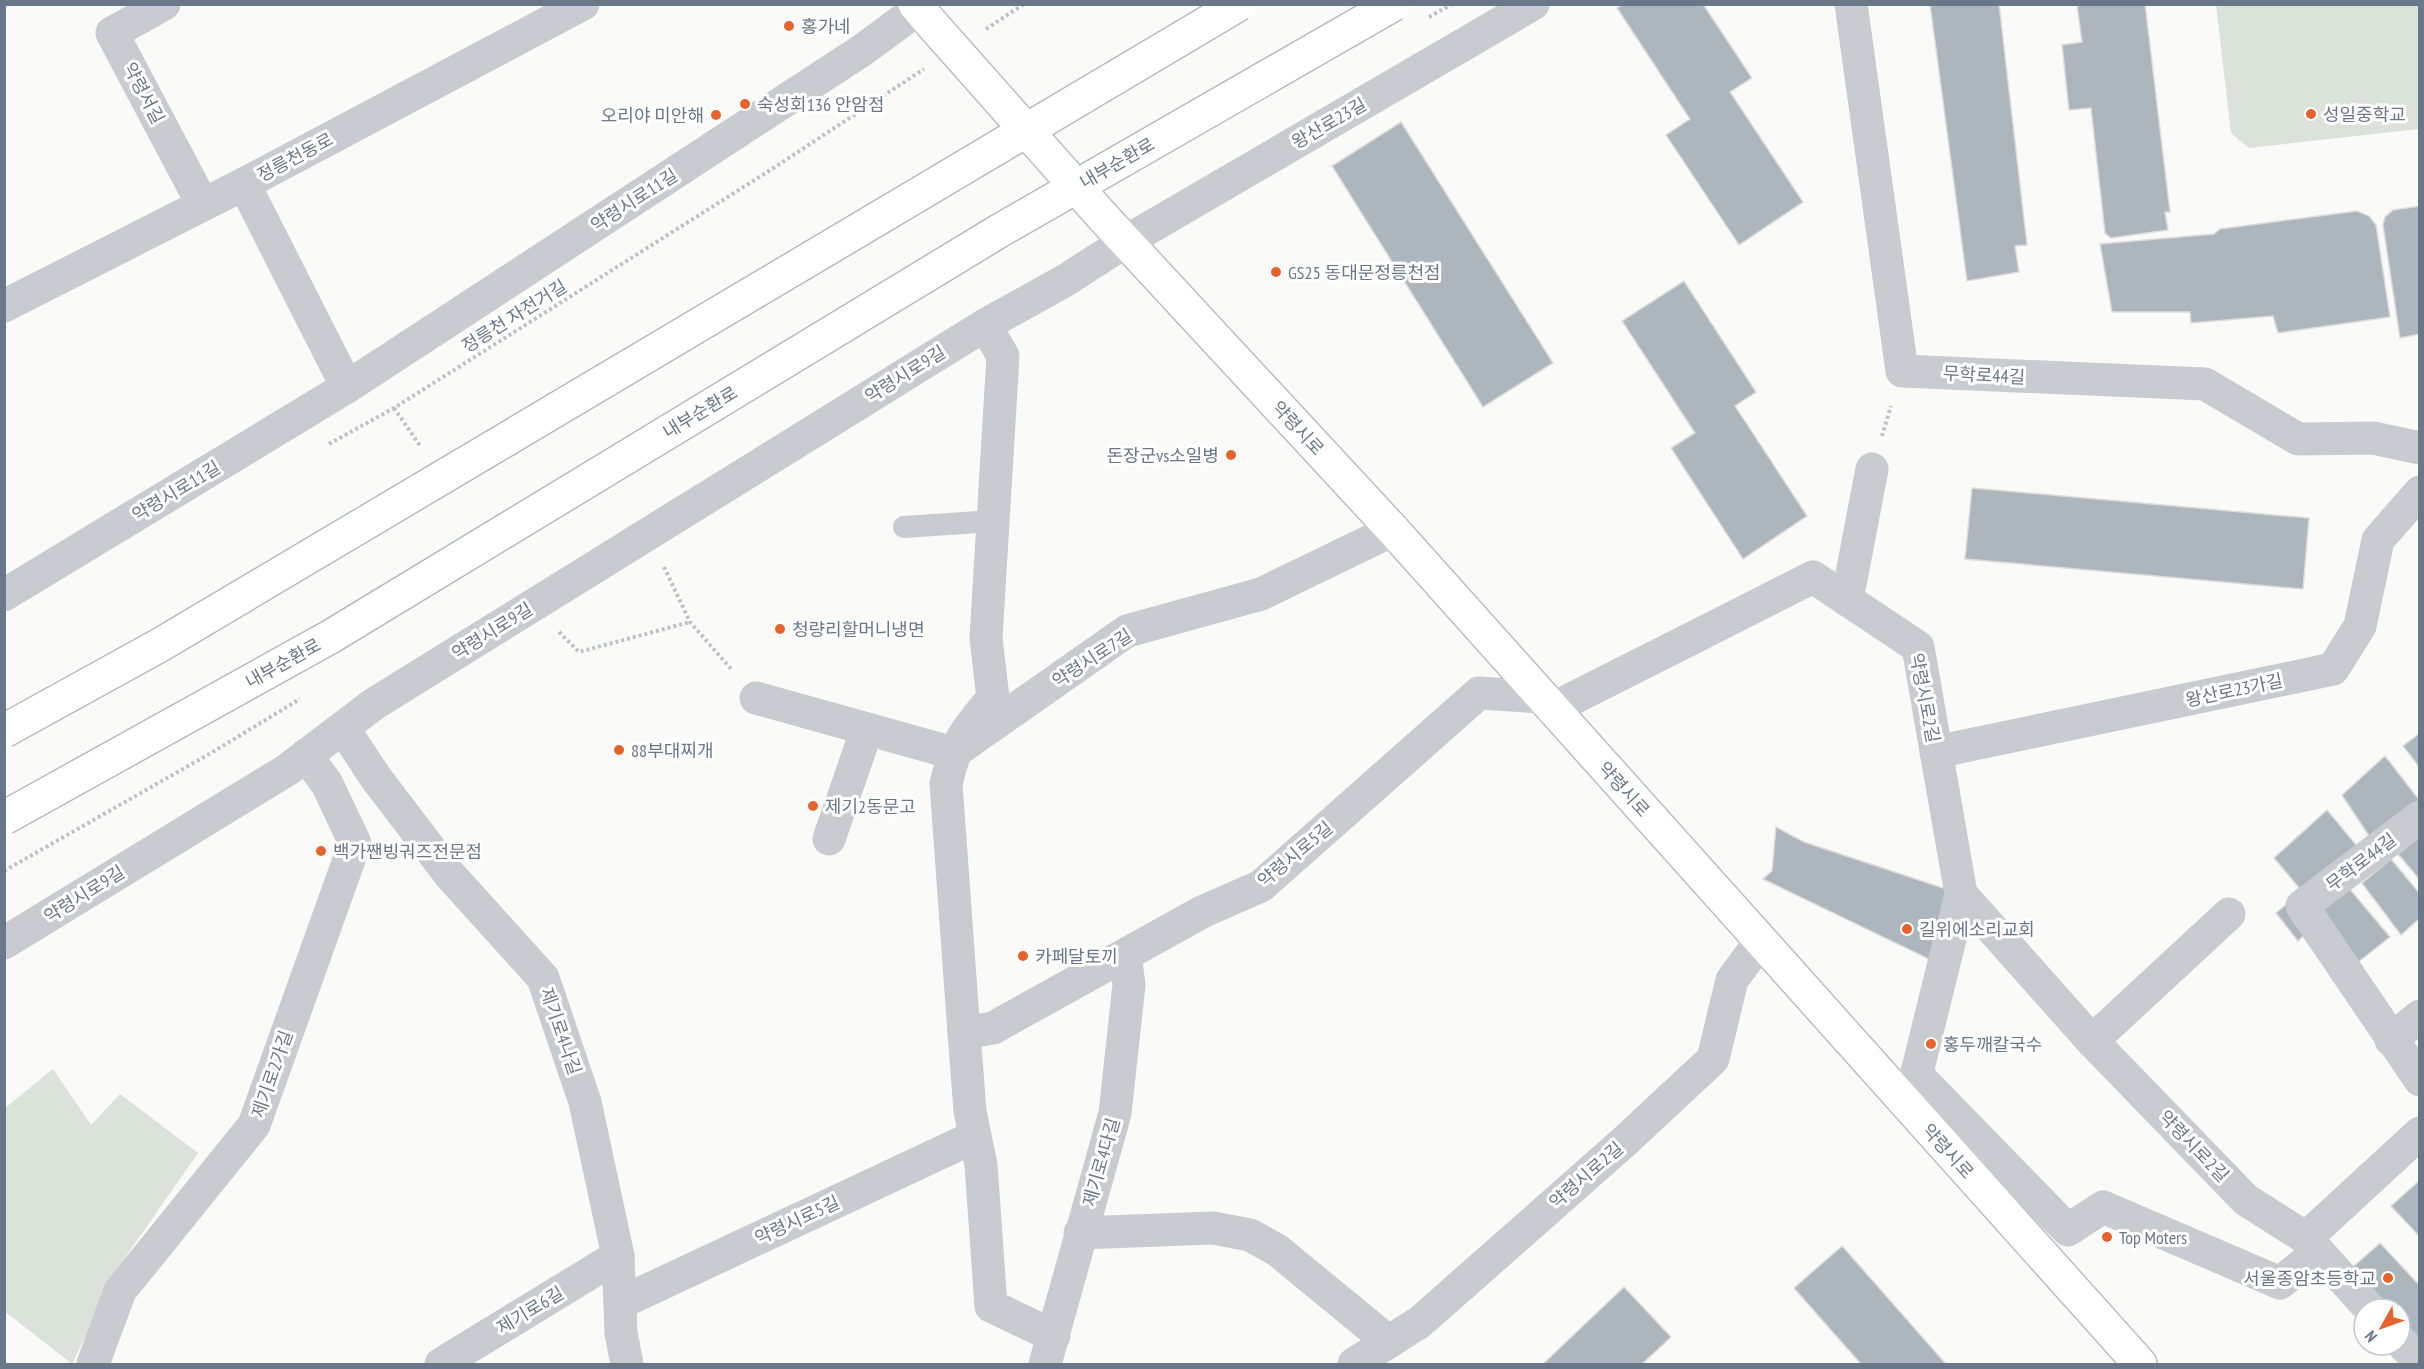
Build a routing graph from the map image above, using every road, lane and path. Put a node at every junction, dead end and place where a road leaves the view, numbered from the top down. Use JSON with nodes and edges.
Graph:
{"nodes":[{"id":1,"x":164,"y":4,"type":"edge"},
{"id":2,"x":583,"y":4,"type":"edge"},
{"id":3,"x":1024,"y":4,"type":"edge"},
{"id":4,"x":1239,"y":4,"type":"edge"},
{"id":5,"x":1394,"y":4,"type":"edge"},
{"id":6,"x":1533,"y":4,"type":"edge"},
{"id":7,"x":1851,"y":4,"type":"edge"},
{"id":8,"x":921,"y":12,"type":"edge"},
{"id":9,"x":984,"y":30,"type":"dead end"},
{"id":10,"x":926,"y":68,"type":"dead end"},
{"id":11,"x":244,"y":184,"type":"junction"},
{"id":12,"x":203,"y":205,"type":"junction"},
{"id":13,"x":1125,"y":242,"type":"junction"},
{"id":14,"x":4,"y":306,"type":"edge"},
{"id":15,"x":985,"y":325,"type":"junction"},
{"id":16,"x":1902,"y":371,"type":"junction"},
{"id":17,"x":347,"y":387,"type":"junction"},
{"id":18,"x":322,"y":448,"type":"dead end"},
{"id":19,"x":2420,"y":448,"type":"edge"},
{"id":20,"x":1872,"y":469,"type":"joint"},
{"id":21,"x":2420,"y":492,"type":"edge"},
{"id":22,"x":993,"y":521,"type":"junction"},
{"id":23,"x":904,"y":527,"type":"dead end"},
{"id":24,"x":1393,"y":530,"type":"junction"},
{"id":25,"x":648,"y":534,"type":"junction"},
{"id":26,"x":4,"y":595,"type":"edge"},
{"id":27,"x":1847,"y":600,"type":"junction"},
{"id":28,"x":532,"y":606,"type":"junction"},
{"id":29,"x":690,"y":622,"type":"junction"},
{"id":30,"x":756,"y":698,"type":"joint"},
{"id":31,"x":1547,"y":703,"type":"junction"},
{"id":32,"x":343,"y":728,"type":"junction"},
{"id":33,"x":867,"y":729,"type":"junction"},
{"id":34,"x":4,"y":731,"type":"edge"},
{"id":35,"x":1936,"y":752,"type":"junction"},
{"id":36,"x":953,"y":753,"type":"junction"},
{"id":37,"x":306,"y":755,"type":"junction"},
{"id":38,"x":2420,"y":817,"type":"edge"},
{"id":39,"x":4,"y":818,"type":"edge"},
{"id":40,"x":829,"y":839,"type":"dead end"},
{"id":41,"x":1960,"y":894,"type":"junction"},
{"id":42,"x":2229,"y":914,"type":"dead end"},
{"id":43,"x":1760,"y":942,"type":"junction"},
{"id":44,"x":4,"y":943,"type":"edge"},
{"id":45,"x":1125,"y":955,"type":"junction"},
{"id":46,"x":2420,"y":1016,"type":"edge"},
{"id":47,"x":964,"y":1033,"type":"junction"},
{"id":48,"x":2391,"y":1040,"type":"junction"},
{"id":49,"x":2092,"y":1041,"type":"junction"},
{"id":50,"x":1916,"y":1074,"type":"junction"},
{"id":51,"x":2420,"y":1080,"type":"edge"},
{"id":52,"x":1908,"y":1107,"type":"junction"},
{"id":53,"x":2420,"y":1133,"type":"edge"},
{"id":54,"x":974,"y":1137,"type":"junction"},
{"id":55,"x":1080,"y":1233,"type":"junction"},
{"id":56,"x":2312,"y":1245,"type":"junction"},
{"id":57,"x":618,"y":1256,"type":"junction"},
{"id":58,"x":2359,"y":1297,"type":"edge"},
{"id":59,"x":620,"y":1303,"type":"junction"},
{"id":60,"x":1389,"y":1342,"type":"junction"},
{"id":61,"x":1049,"y":1350,"type":"edge"},
{"id":62,"x":93,"y":1365,"type":"edge"},
{"id":63,"x":441,"y":1365,"type":"edge"},
{"id":64,"x":627,"y":1365,"type":"edge"},
{"id":65,"x":1354,"y":1365,"type":"edge"},
{"id":66,"x":2140,"y":1365,"type":"edge"}],
"edges":[{"from":1,"to":12,"type":"street","name":"약령서길"},
{"from":2,"to":11,"type":"street","name":"정릉천동로"},
{"from":3,"to":9,"type":"path"},
{"from":4,"to":34,"type":"main road","bridge":true},
{"from":5,"to":39,"type":"main road","name":"내부순환로","bridge":true},
{"from":6,"to":13,"type":"street","name":"왕산로23길"},
{"from":7,"to":16,"type":"street"},
{"from":8,"to":13,"type":"main road","name":"약령시로","bridge":true},
{"from":8,"to":17,"type":"street","name":"약령시로11길"},
{"from":10,"to":18,"type":"path","name":"정릉천 자전거길"},
{"from":11,"to":12,"type":"street","name":"정릉천동로"},
{"from":11,"to":17,"type":"street"},
{"from":12,"to":14,"type":"street","name":"정릉천동로"},
{"from":13,"to":15,"type":"street","name":"약령시로9길"},
{"from":13,"to":24,"type":"main road","name":"약령시로"},
{"from":15,"to":22,"type":"street"},
{"from":15,"to":25,"type":"street","name":"약령시로9길"},
{"from":16,"to":19,"type":"street","name":"무학로44길"},
{"from":16,"to":20,"type":"path"},
{"from":17,"to":26,"type":"street","name":"약령시로11길"},
{"from":20,"to":27,"type":"street"},
{"from":21,"to":35,"type":"street","name":"왕산로23가길"},
{"from":22,"to":23,"type":"lane"},
{"from":22,"to":36,"type":"street"},
{"from":24,"to":31,"type":"main road","name":"약령시로"},
{"from":24,"to":36,"type":"street","name":"약령시로7길"},
{"from":25,"to":28,"type":"street","name":"약령시로9길"},
{"from":25,"to":29,"type":"path"},
{"from":27,"to":31,"type":"street","name":"약령시로2길"},
{"from":27,"to":35,"type":"street","name":"약령시로2길"},
{"from":28,"to":29,"type":"path"},
{"from":28,"to":32,"type":"street","name":"약령시로9길"},
{"from":29,"to":30,"type":"path"},
{"from":30,"to":33,"type":"street"},
{"from":31,"to":43,"type":"main road","name":"약령시로"},
{"from":31,"to":45,"type":"street","name":"약령시로5길"},
{"from":32,"to":37,"type":"street","name":"약령시로9길"},
{"from":32,"to":57,"type":"street","name":"제기로4나길"},
{"from":33,"to":36,"type":"street"},
{"from":33,"to":40,"type":"street"},
{"from":35,"to":41,"type":"street","name":"약령시로2길"},
{"from":36,"to":47,"type":"street"},
{"from":37,"to":44,"type":"street","name":"약령시로9길"},
{"from":37,"to":62,"type":"street","name":"제기로2가길"},
{"from":38,"to":48,"type":"street","name":"무학로44길"},
{"from":41,"to":49,"type":"street","name":"약령시로2길"},
{"from":41,"to":50,"type":"street"},
{"from":42,"to":49,"type":"street"},
{"from":43,"to":52,"type":"main road","name":"약령시로"},
{"from":43,"to":60,"type":"street","name":"약령시로2길"},
{"from":45,"to":47,"type":"street","name":"약령시로5길"},
{"from":45,"to":55,"type":"street","name":"제기로4다길"},
{"from":46,"to":48,"type":"street"},
{"from":47,"to":54,"type":"street"},
{"from":48,"to":51,"type":"street"},
{"from":49,"to":56,"type":"street","name":"약령시로2길"},
{"from":50,"to":52,"type":"street"},
{"from":50,"to":56,"type":"street","name":"약령시로"},
{"from":52,"to":66,"type":"main road","name":"약령시로"},
{"from":53,"to":56,"type":"street"},
{"from":54,"to":59,"type":"street","name":"약령시로5길"},
{"from":54,"to":61,"type":"street"},
{"from":55,"to":60,"type":"street"},
{"from":55,"to":61,"type":"street","name":"제기로4다길"},
{"from":56,"to":58,"type":"street","name":"약령시로2길"},
{"from":57,"to":59,"type":"street","name":"제기로4나길"},
{"from":57,"to":63,"type":"street","name":"제기로6길"},
{"from":59,"to":64,"type":"street","name":"제기로4나길"},
{"from":60,"to":65,"type":"street","name":"약령시로2길"}]}
